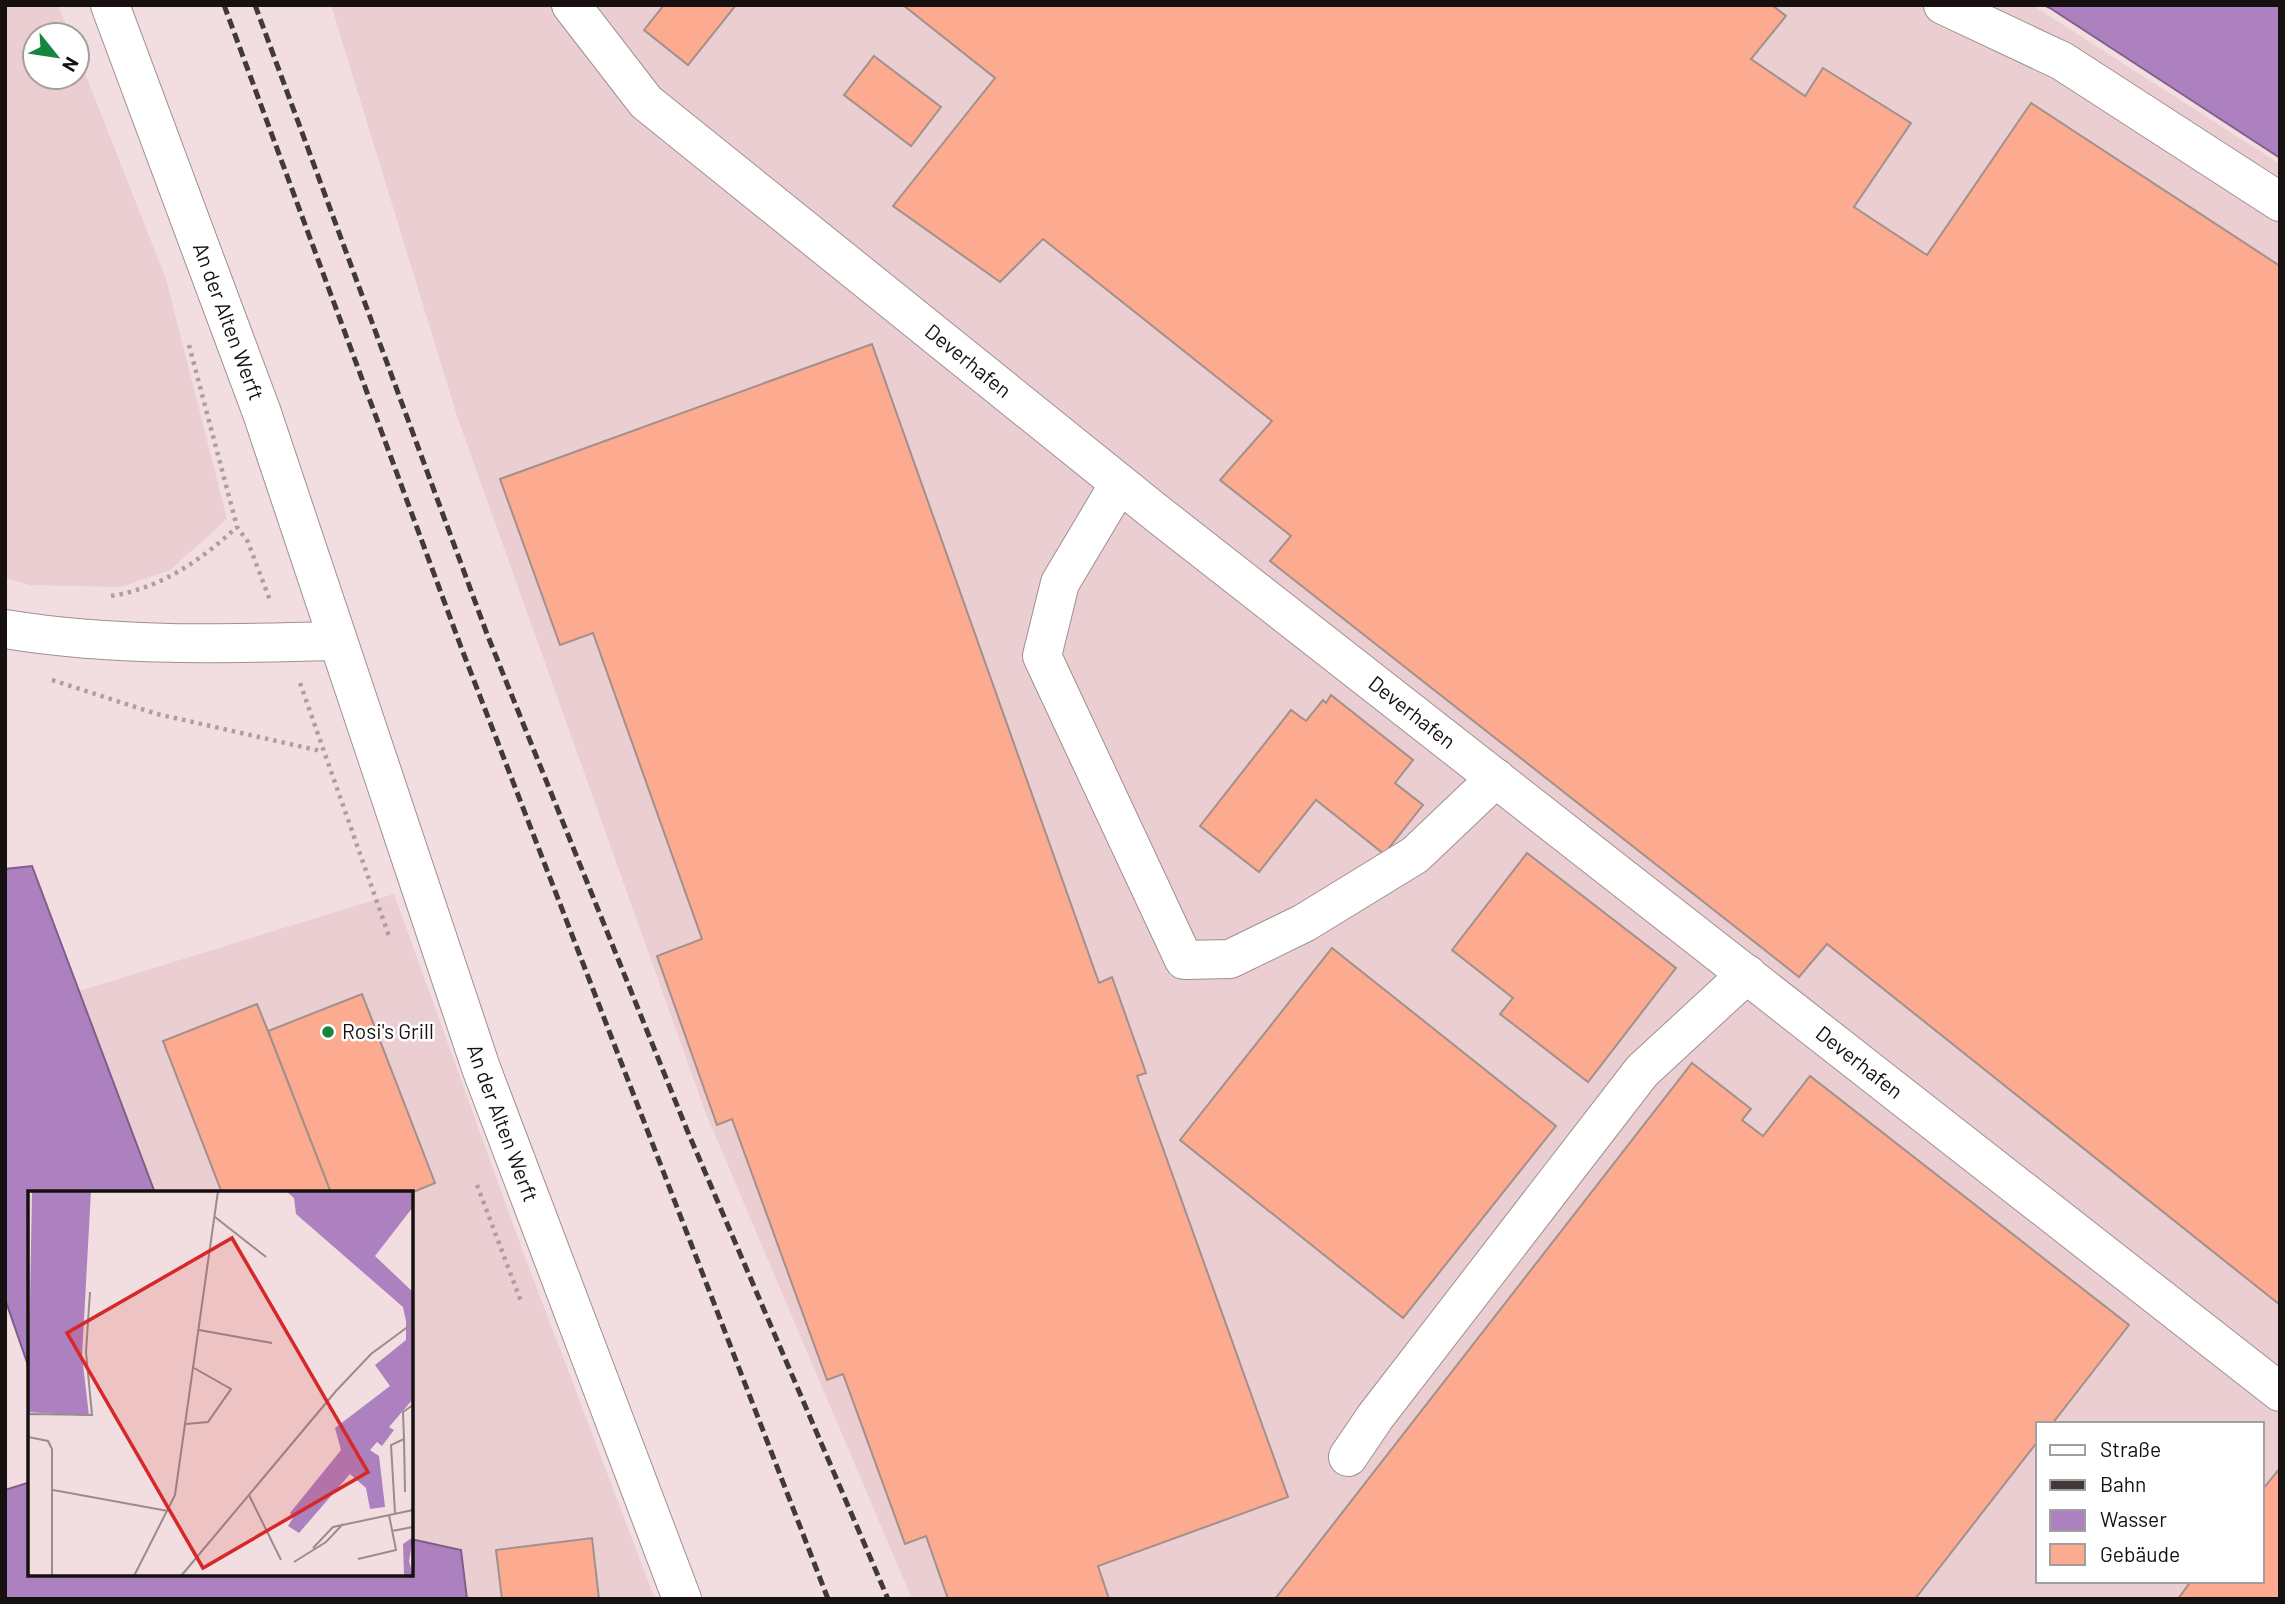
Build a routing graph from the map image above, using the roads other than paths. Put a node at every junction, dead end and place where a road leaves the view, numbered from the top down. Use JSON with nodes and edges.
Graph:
{"nodes":[{"id":1,"x":110,"y":5,"type":"edge"},
{"id":2,"x":571,"y":5,"type":"edge"},
{"id":3,"x":1942,"y":5,"type":"edge"},
{"id":4,"x":2280,"y":202,"type":"edge"},
{"id":5,"x":1119,"y":484,"type":"junction"},
{"id":6,"x":5,"y":629,"type":"edge"},
{"id":7,"x":336,"y":641,"type":"junction"},
{"id":8,"x":1496,"y":778,"type":"junction"},
{"id":9,"x":1747,"y":974,"type":"junction"},
{"id":10,"x":2280,"y":1392,"type":"edge"},
{"id":11,"x":1348,"y":1457,"type":"dead end"},
{"id":12,"x":682,"y":1599,"type":"edge"}],
"edges":[{"from":1,"to":7,"type":"street","name":"An der Alten Werft"},
{"from":2,"to":5,"type":"street","name":"Deverhafen"},
{"from":3,"to":4,"type":"street"},
{"from":5,"to":8,"type":"street","name":"Deverhafen"},
{"from":5,"to":8,"type":"street"},
{"from":6,"to":7,"type":"street"},
{"from":7,"to":12,"type":"street","name":"An der Alten Werft"},
{"from":8,"to":9,"type":"street","name":"Deverhafen"},
{"from":9,"to":10,"type":"street","name":"Deverhafen"},
{"from":9,"to":11,"type":"street"}]}
